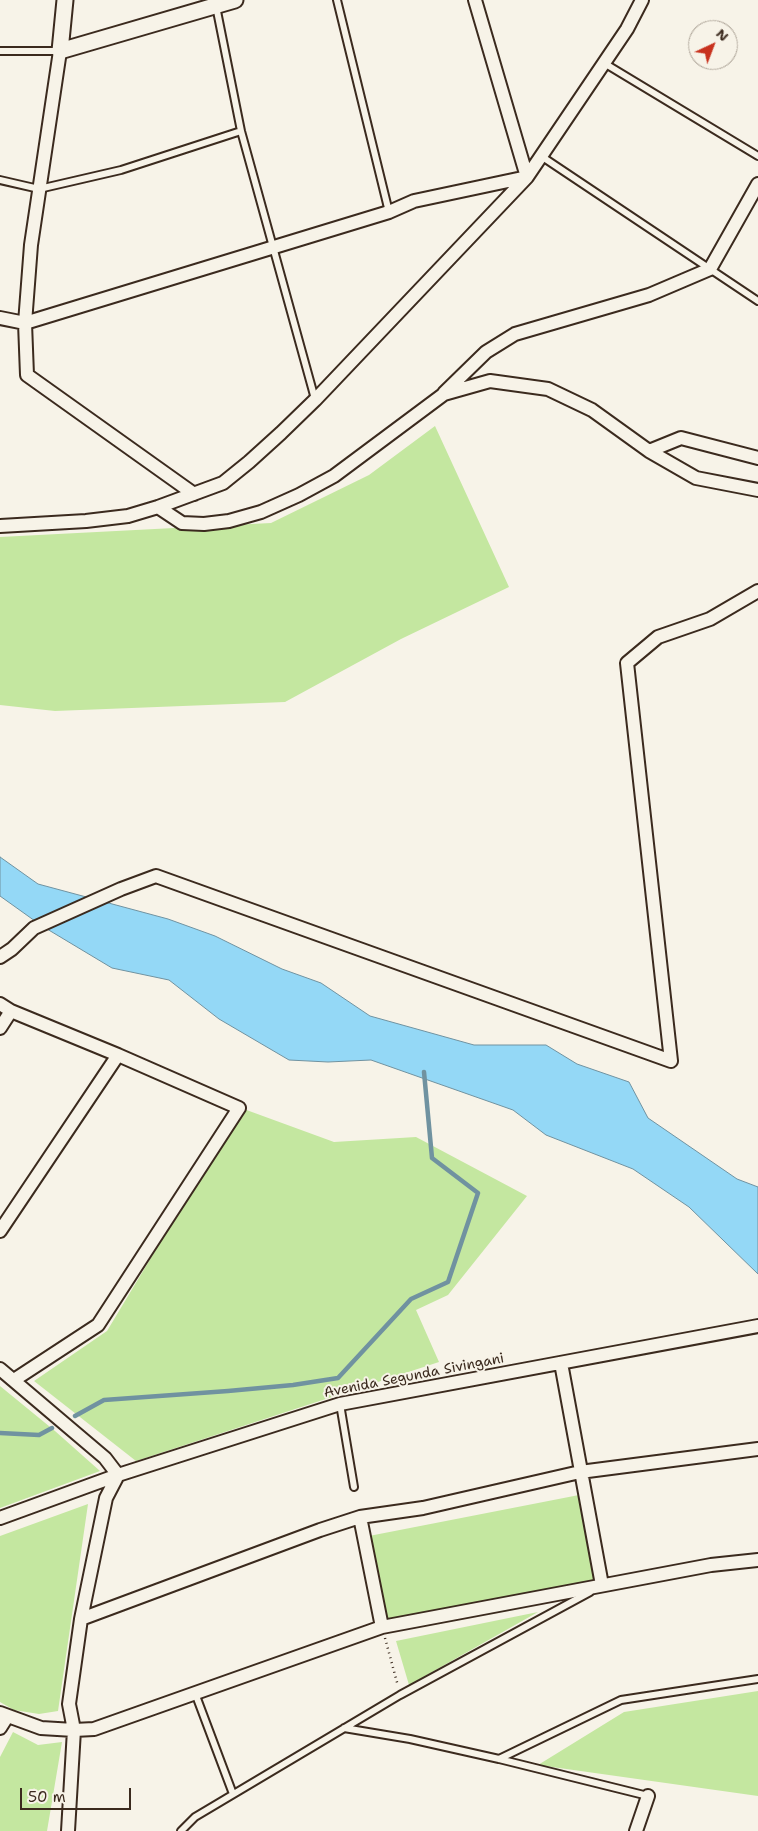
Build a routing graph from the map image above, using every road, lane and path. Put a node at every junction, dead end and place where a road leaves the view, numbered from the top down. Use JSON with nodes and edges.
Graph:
{"nodes":[{"id":1,"x":65,"y":0,"type":"edge"},
{"id":2,"x":235,"y":0,"type":"edge"},
{"id":3,"x":337,"y":0,"type":"edge"},
{"id":4,"x":475,"y":0,"type":"edge"},
{"id":5,"x":642,"y":0,"type":"edge"},
{"id":6,"x":216,"y":6,"type":"junction"},
{"id":7,"x":0,"y":51,"type":"edge"},
{"id":8,"x":60,"y":51,"type":"junction"},
{"id":9,"x":604,"y":63,"type":"junction"},
{"id":10,"x":241,"y":131,"type":"junction"},
{"id":11,"x":541,"y":156,"type":"junction"},
{"id":12,"x":758,"y":156,"type":"edge"},
{"id":13,"x":527,"y":177,"type":"junction"},
{"id":14,"x":0,"y":180,"type":"edge"},
{"id":15,"x":758,"y":184,"type":"edge"},
{"id":16,"x":39,"y":189,"type":"junction"},
{"id":17,"x":389,"y":212,"type":"junction"},
{"id":18,"x":272,"y":248,"type":"junction"},
{"id":19,"x":710,"y":269,"type":"junction"},
{"id":20,"x":758,"y":301,"type":"edge"},
{"id":21,"x":0,"y":318,"type":"edge"},
{"id":22,"x":24,"y":323,"type":"junction"},
{"id":23,"x":444,"y":394,"type":"junction"},
{"id":24,"x":315,"y":400,"type":"junction"},
{"id":25,"x":649,"y":451,"type":"junction"},
{"id":26,"x":758,"y":458,"type":"edge"},
{"id":27,"x":758,"y":490,"type":"edge"},
{"id":28,"x":194,"y":494,"type":"junction"},
{"id":29,"x":158,"y":507,"type":"junction"},
{"id":30,"x":0,"y":526,"type":"edge"},
{"id":31,"x":758,"y":591,"type":"edge"},
{"id":32,"x":0,"y":956,"type":"edge"},
{"id":33,"x":6,"y":1008,"type":"edge"},
{"id":34,"x":0,"y":1028,"type":"edge"},
{"id":35,"x":118,"y":1054,"type":"junction"},
{"id":36,"x":0,"y":1231,"type":"edge"},
{"id":37,"x":758,"y":1326,"type":"edge"},
{"id":38,"x":561,"y":1363,"type":"junction"},
{"id":39,"x":0,"y":1369,"type":"edge"},
{"id":40,"x":14,"y":1380,"type":"junction"},
{"id":41,"x":340,"y":1404,"type":"junction"},
{"id":42,"x":758,"y":1449,"type":"edge"},
{"id":43,"x":580,"y":1472,"type":"junction"},
{"id":44,"x":118,"y":1475,"type":"junction"},
{"id":45,"x":354,"y":1487,"type":"dead end"},
{"id":46,"x":360,"y":1517,"type":"junction"},
{"id":47,"x":0,"y":1518,"type":"edge"},
{"id":48,"x":758,"y":1560,"type":"edge"},
{"id":49,"x":602,"y":1585,"type":"junction"},
{"id":50,"x":81,"y":1620,"type":"junction"},
{"id":51,"x":382,"y":1627,"type":"junction"},
{"id":52,"x":758,"y":1678,"type":"edge"},
{"id":53,"x":195,"y":1693,"type":"junction"},
{"id":54,"x":400,"y":1695,"type":"junction"},
{"id":55,"x":2,"y":1720,"type":"edge"},
{"id":56,"x":344,"y":1728,"type":"junction"},
{"id":57,"x":74,"y":1730,"type":"junction"},
{"id":58,"x":499,"y":1759,"type":"junction"},
{"id":59,"x":233,"y":1794,"type":"junction"},
{"id":60,"x":648,"y":1796,"type":"joint"},
{"id":61,"x":68,"y":1831,"type":"edge"},
{"id":62,"x":181,"y":1831,"type":"edge"},
{"id":63,"x":636,"y":1831,"type":"edge"}],
"edges":[{"from":1,"to":8,"type":"street"},
{"from":2,"to":6,"type":"street"},
{"from":3,"to":17,"type":"lane"},
{"from":4,"to":13,"type":"street"},
{"from":5,"to":9,"type":"street"},
{"from":6,"to":8,"type":"street"},
{"from":6,"to":10,"type":"lane"},
{"from":7,"to":8,"type":"lane"},
{"from":8,"to":16,"type":"street"},
{"from":9,"to":11,"type":"street"},
{"from":9,"to":12,"type":"lane"},
{"from":10,"to":16,"type":"lane"},
{"from":10,"to":18,"type":"lane"},
{"from":11,"to":13,"type":"street"},
{"from":11,"to":19,"type":"lane"},
{"from":13,"to":17,"type":"street"},
{"from":13,"to":24,"type":"street"},
{"from":14,"to":16,"type":"lane"},
{"from":15,"to":19,"type":"street"},
{"from":16,"to":22,"type":"street"},
{"from":17,"to":18,"type":"street"},
{"from":18,"to":22,"type":"street"},
{"from":18,"to":24,"type":"lane"},
{"from":19,"to":20,"type":"lane"},
{"from":19,"to":23,"type":"street"},
{"from":21,"to":22,"type":"street"},
{"from":22,"to":28,"type":"street"},
{"from":23,"to":25,"type":"street"},
{"from":23,"to":29,"type":"street"},
{"from":24,"to":28,"type":"street"},
{"from":25,"to":26,"type":"street"},
{"from":25,"to":27,"type":"street"},
{"from":28,"to":29,"type":"street"},
{"from":29,"to":30,"type":"street"},
{"from":31,"to":32,"type":"street"},
{"from":33,"to":34,"type":"street"},
{"from":33,"to":35,"type":"street"},
{"from":35,"to":36,"type":"street"},
{"from":35,"to":40,"type":"street"},
{"from":37,"to":38,"type":"street","name":"Avenida Segunda Sivingani"},
{"from":38,"to":41,"type":"street","name":"Avenida Segunda Sivingani"},
{"from":38,"to":43,"type":"street"},
{"from":39,"to":40,"type":"street"},
{"from":40,"to":44,"type":"street"},
{"from":41,"to":44,"type":"street","name":"Avenida Segunda Sivingani"},
{"from":41,"to":45,"type":"lane"},
{"from":42,"to":43,"type":"street"},
{"from":43,"to":46,"type":"street"},
{"from":43,"to":49,"type":"street"},
{"from":44,"to":47,"type":"street","name":"Avenida Segunda Sivingani"},
{"from":44,"to":50,"type":"street"},
{"from":46,"to":50,"type":"street"},
{"from":46,"to":51,"type":"street"},
{"from":48,"to":49,"type":"street"},
{"from":49,"to":51,"type":"street"},
{"from":49,"to":54,"type":"lane"},
{"from":50,"to":57,"type":"street"},
{"from":51,"to":53,"type":"street"},
{"from":51,"to":54,"type":"path"},
{"from":52,"to":58,"type":"lane"},
{"from":53,"to":57,"type":"street"},
{"from":53,"to":59,"type":"lane"},
{"from":54,"to":56,"type":"lane"},
{"from":55,"to":57,"type":"street"},
{"from":56,"to":58,"type":"lane"},
{"from":56,"to":59,"type":"lane"},
{"from":57,"to":61,"type":"street"},
{"from":58,"to":60,"type":"lane"},
{"from":59,"to":62,"type":"lane"},
{"from":60,"to":63,"type":"street"}]}
